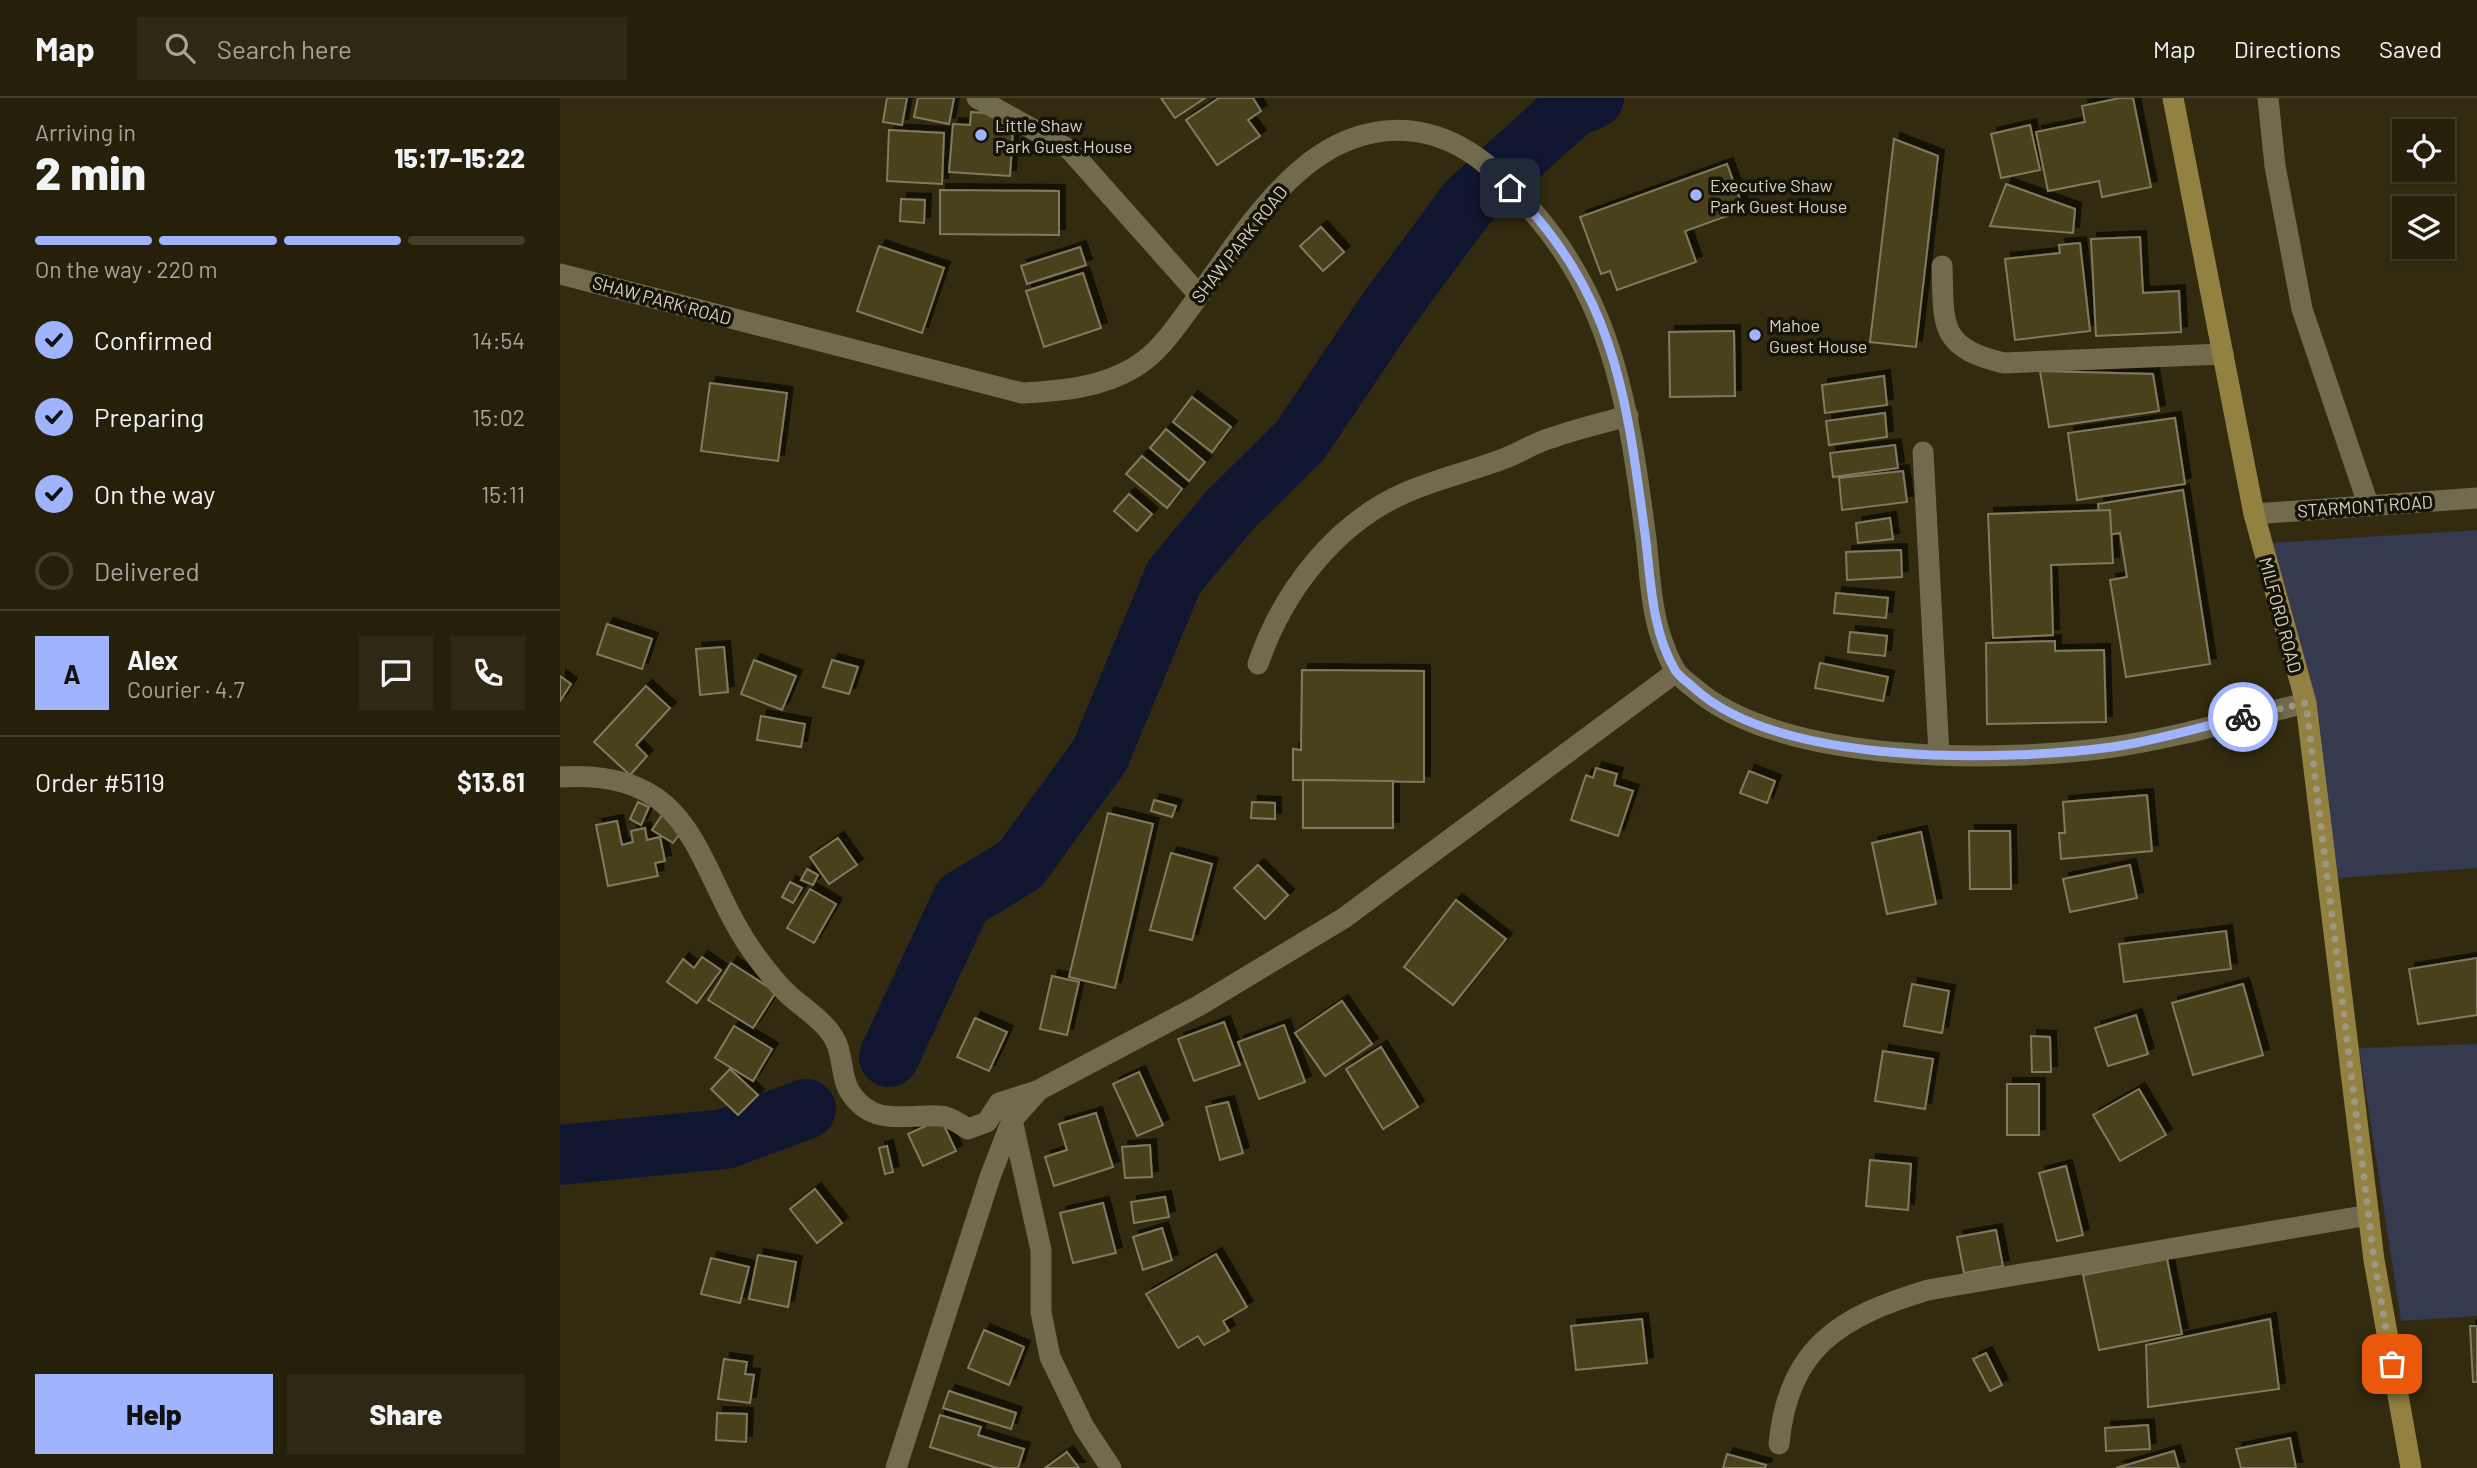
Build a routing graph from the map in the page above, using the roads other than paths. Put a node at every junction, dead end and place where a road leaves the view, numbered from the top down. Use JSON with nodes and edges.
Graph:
{"nodes":[{"id":1,"x":977,"y":98,"type":"edge"},
{"id":2,"x":2173,"y":98,"type":"edge"},
{"id":3,"x":2267,"y":98,"type":"edge"},
{"id":4,"x":1941,"y":266,"type":"dead end"},
{"id":5,"x":560,"y":274,"type":"edge"},
{"id":6,"x":1199,"y":295,"type":"junction"},
{"id":7,"x":2223,"y":354,"type":"junction"},
{"id":8,"x":1628,"y":416,"type":"junction"},
{"id":9,"x":1923,"y":452,"type":"dead end"},
{"id":10,"x":2477,"y":498,"type":"edge"},
{"id":11,"x":2368,"y":504,"type":"junction"},
{"id":12,"x":2254,"y":514,"type":"junction"},
{"id":13,"x":1258,"y":664,"type":"dead end"},
{"id":14,"x":1675,"y":672,"type":"junction"},
{"id":15,"x":2306,"y":703,"type":"junction"},
{"id":16,"x":1939,"y":754,"type":"junction"},
{"id":17,"x":560,"y":777,"type":"edge"},
{"id":18,"x":1039,"y":1090,"type":"junction"},
{"id":19,"x":1012,"y":1120,"type":"junction"},
{"id":20,"x":2369,"y":1215,"type":"junction"},
{"id":21,"x":1779,"y":1444,"type":"dead end"},
{"id":22,"x":896,"y":1468,"type":"edge"},
{"id":23,"x":1111,"y":1468,"type":"edge"},
{"id":24,"x":2411,"y":1468,"type":"edge"}],
"edges":[{"from":1,"to":6,"type":"street"},
{"from":2,"to":7,"type":"main road","name":"MILFORD ROAD"},
{"from":3,"to":11,"type":"street"},
{"from":4,"to":7,"type":"street"},
{"from":5,"to":6,"type":"street","name":"SHAW PARK ROAD"},
{"from":6,"to":8,"type":"street","name":"SHAW PARK ROAD"},
{"from":7,"to":12,"type":"main road","name":"MILFORD ROAD"},
{"from":8,"to":13,"type":"street"},
{"from":8,"to":14,"type":"street","name":"SHAW PARK ROAD"},
{"from":9,"to":16,"type":"street"},
{"from":10,"to":11,"type":"street","name":"STARMONT ROAD"},
{"from":11,"to":12,"type":"street","name":"STARMONT ROAD"},
{"from":12,"to":15,"type":"main road","name":"MILFORD ROAD"},
{"from":14,"to":16,"type":"street","name":"SHAW PARK ROAD"},
{"from":14,"to":18,"type":"street"},
{"from":15,"to":16,"type":"street","name":"SHAW PARK ROAD"},
{"from":15,"to":20,"type":"main road","name":"MILFORD ROAD"},
{"from":17,"to":18,"type":"street"},
{"from":18,"to":19,"type":"street"},
{"from":19,"to":22,"type":"street"},
{"from":19,"to":23,"type":"street"},
{"from":20,"to":21,"type":"street"},
{"from":20,"to":24,"type":"main road","name":"MILFORD ROAD"}]}
